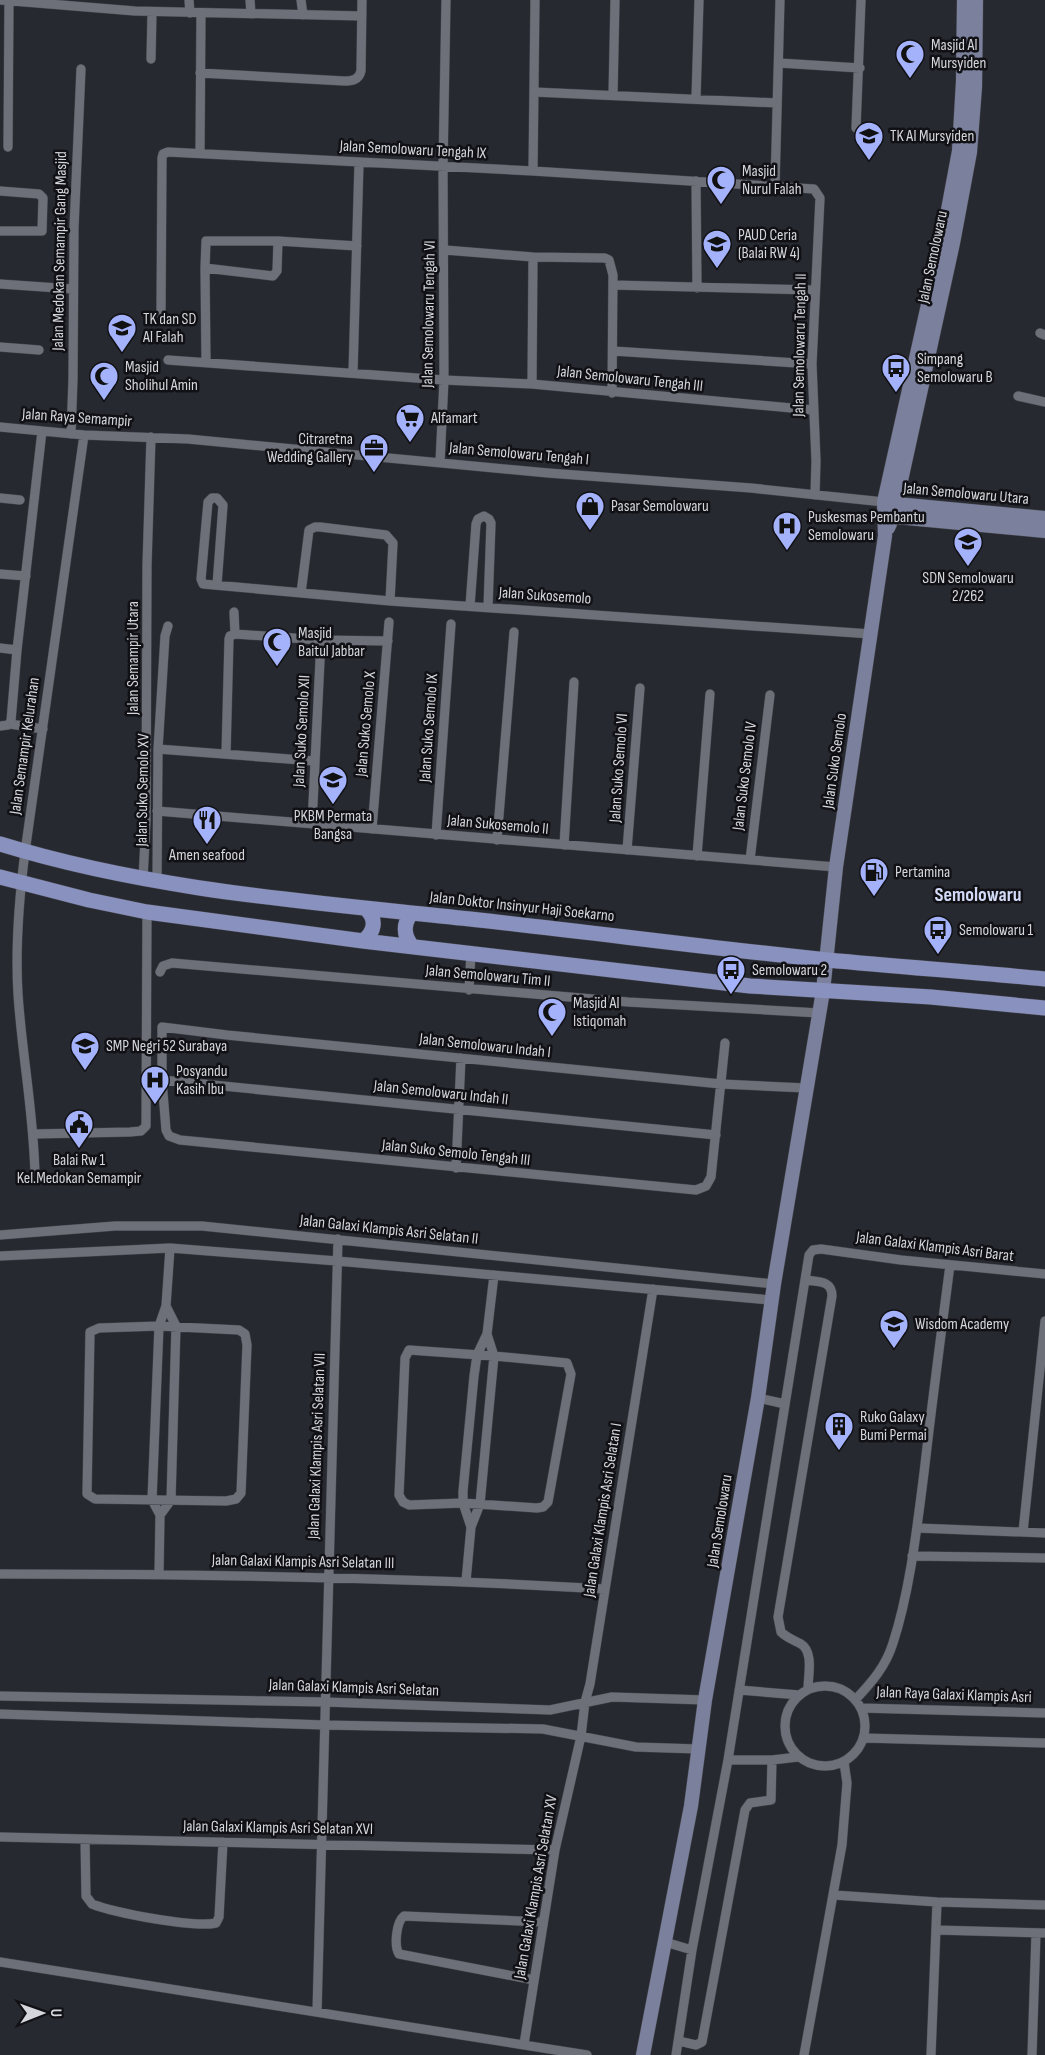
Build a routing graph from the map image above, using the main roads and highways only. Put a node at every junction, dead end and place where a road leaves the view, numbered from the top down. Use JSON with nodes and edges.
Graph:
{"nodes":[{"id":1,"x":964,"y":0,"type":"edge"},
{"id":2,"x":976,"y":0,"type":"edge"},
{"id":3,"x":965,"y":152,"type":"junction"},
{"id":4,"x":889,"y":510,"type":"junction"},
{"id":5,"x":1045,"y":518,"type":"edge"},
{"id":6,"x":1045,"y":531,"type":"edge"},
{"id":7,"x":0,"y":844,"type":"edge"},
{"id":8,"x":0,"y":877,"type":"edge"},
{"id":9,"x":366,"y":909,"type":"junction"},
{"id":10,"x":412,"y":913,"type":"junction"},
{"id":11,"x":363,"y":941,"type":"junction"},
{"id":12,"x":412,"y":946,"type":"junction"},
{"id":13,"x":827,"y":960,"type":"junction"},
{"id":14,"x":1045,"y":979,"type":"edge"},
{"id":15,"x":823,"y":991,"type":"junction"},
{"id":16,"x":1045,"y":1008,"type":"edge"},
{"id":17,"x":643,"y":2055,"type":"edge"}],
"edges":[{"from":1,"to":3,"type":"main road","name":"Jalan Semolowaru"},
{"from":2,"to":3,"type":"main road","name":"Jalan Semolowaru"},
{"from":3,"to":4,"type":"main road","name":"Jalan Semolowaru"},
{"from":4,"to":5,"type":"main road","name":"Jalan Semolowaru Utara"},
{"from":4,"to":6,"type":"main road","name":"Jalan Semolowaru Utara"},
{"from":4,"to":13,"type":"main road","name":"Jalan Suko Semolo"},
{"from":7,"to":9,"type":"main road","name":"Jalan Doktor Insinyur Haji Soekarno"},
{"from":8,"to":11,"type":"main road"},
{"from":9,"to":10,"type":"main road","name":"Jalan Doktor Insinyur Haji Soekarno"},
{"from":9,"to":11,"type":"main road"},
{"from":10,"to":12,"type":"main road"},
{"from":10,"to":13,"type":"main road","name":"Jalan Doktor Insinyur Haji Soekarno"},
{"from":11,"to":12,"type":"main road"},
{"from":12,"to":15,"type":"main road"},
{"from":13,"to":14,"type":"main road","name":"Jalan Doktor Insinyur Haji Soekarno"},
{"from":13,"to":15,"type":"main road","name":"Jalan Suko Semolo"},
{"from":15,"to":16,"type":"main road"},
{"from":15,"to":17,"type":"main road","name":"Jalan Semolowaru"}]}
